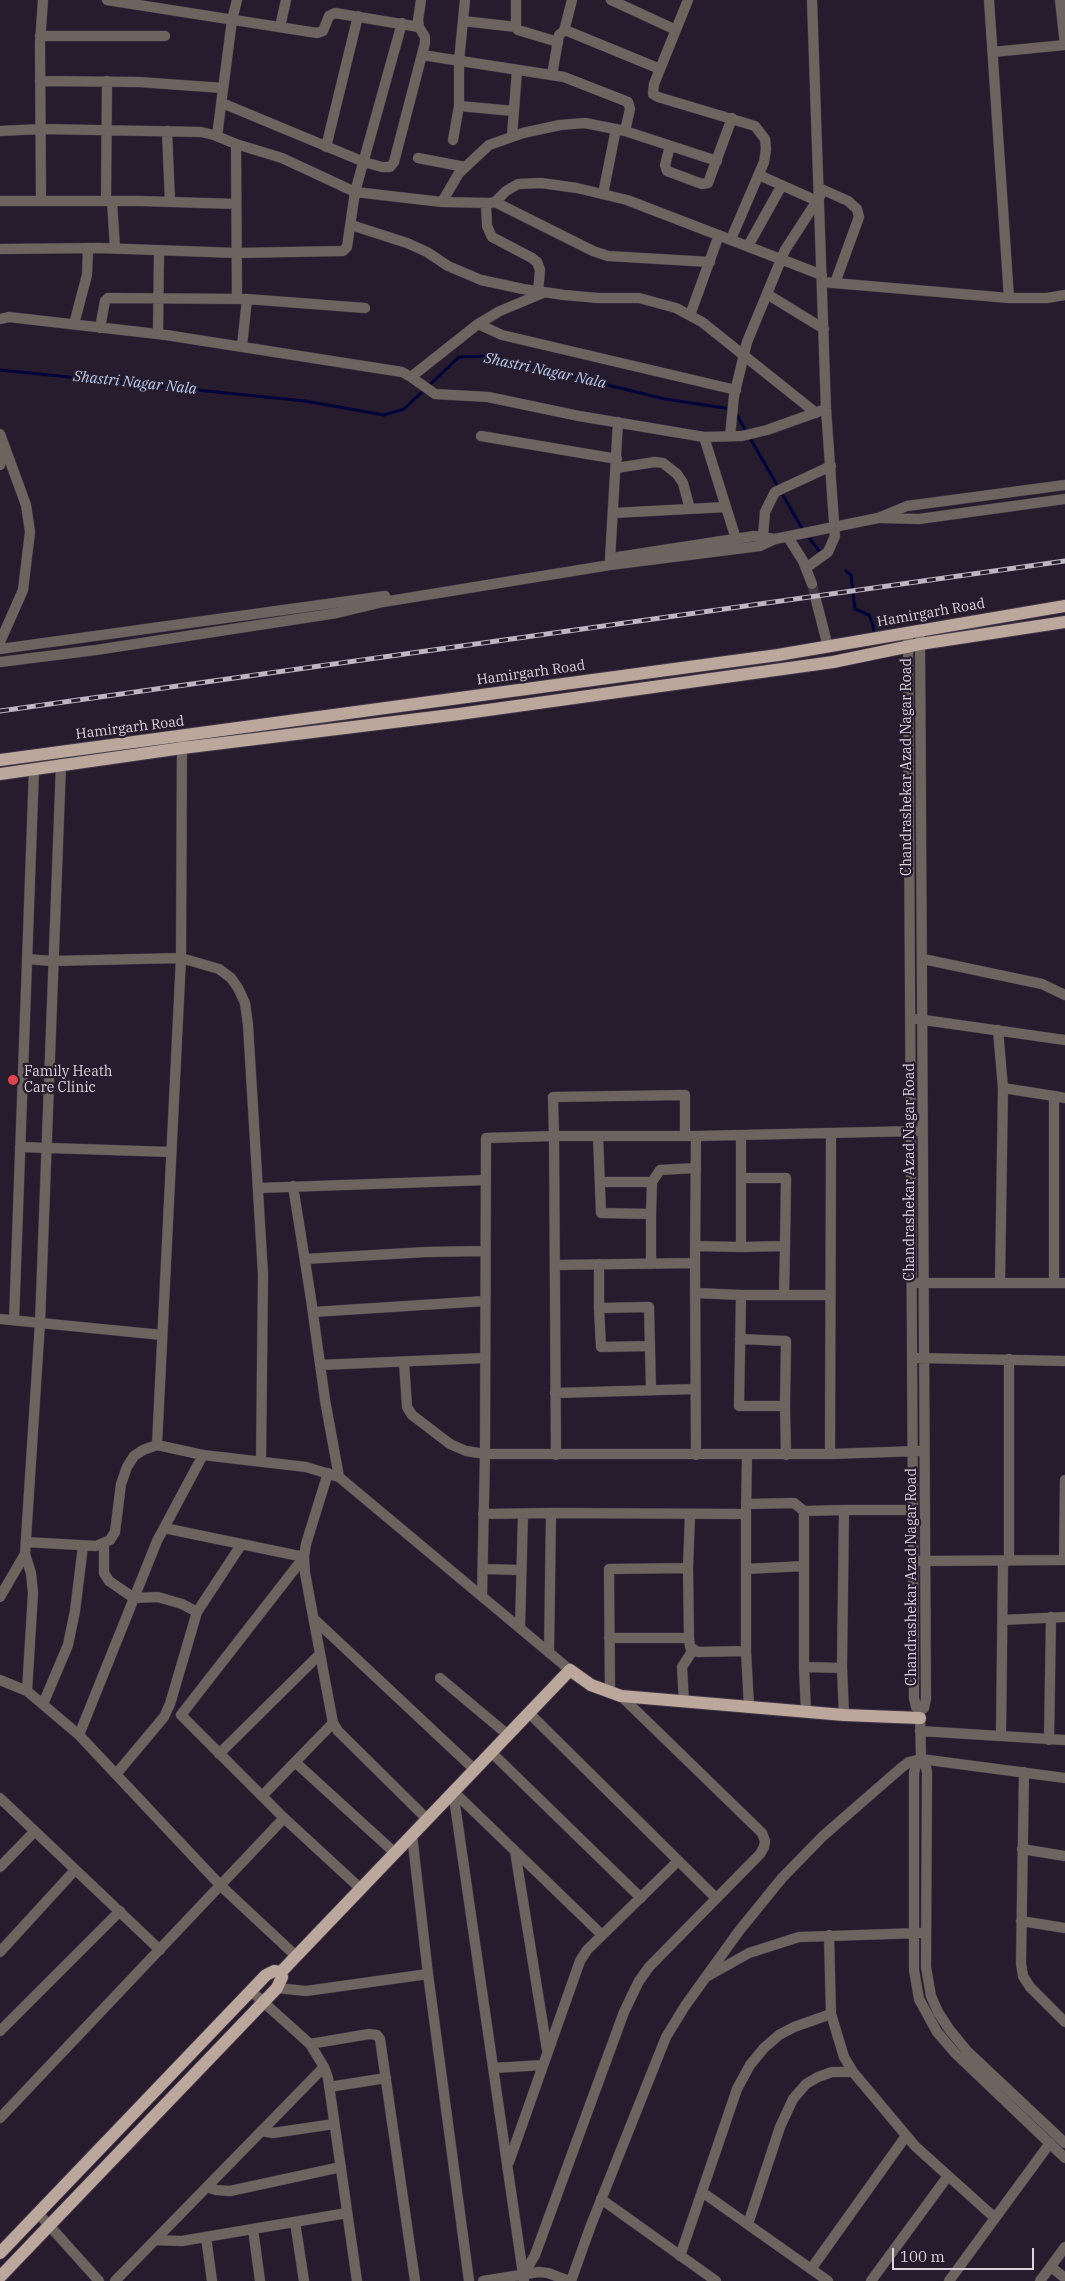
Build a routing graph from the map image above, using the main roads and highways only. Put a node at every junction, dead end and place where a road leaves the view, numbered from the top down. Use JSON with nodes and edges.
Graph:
{"nodes":[{"id":1,"x":1065,"y":606,"type":"edge"},
{"id":2,"x":1065,"y":622,"type":"edge"},
{"id":3,"x":182,"y":742,"type":"junction"},
{"id":4,"x":0,"y":760,"type":"edge"},
{"id":5,"x":0,"y":774,"type":"edge"},
{"id":6,"x":920,"y":1720,"type":"road end"},
{"id":7,"x":281,"y":1972,"type":"junction"},
{"id":8,"x":0,"y":2252,"type":"edge"},
{"id":9,"x":0,"y":2277,"type":"edge"}],
"edges":[{"from":1,"to":3,"type":"main road","name":"Hamirgarh Road"},
{"from":2,"to":3,"type":"main road","name":"Hamirgarh Road"},
{"from":3,"to":4,"type":"main road","name":"Hamirgarh Road"},
{"from":3,"to":5,"type":"main road","name":"Hamirgarh Road"},
{"from":6,"to":7,"type":"main road"},
{"from":7,"to":8,"type":"main road"},
{"from":7,"to":9,"type":"main road"}]}
